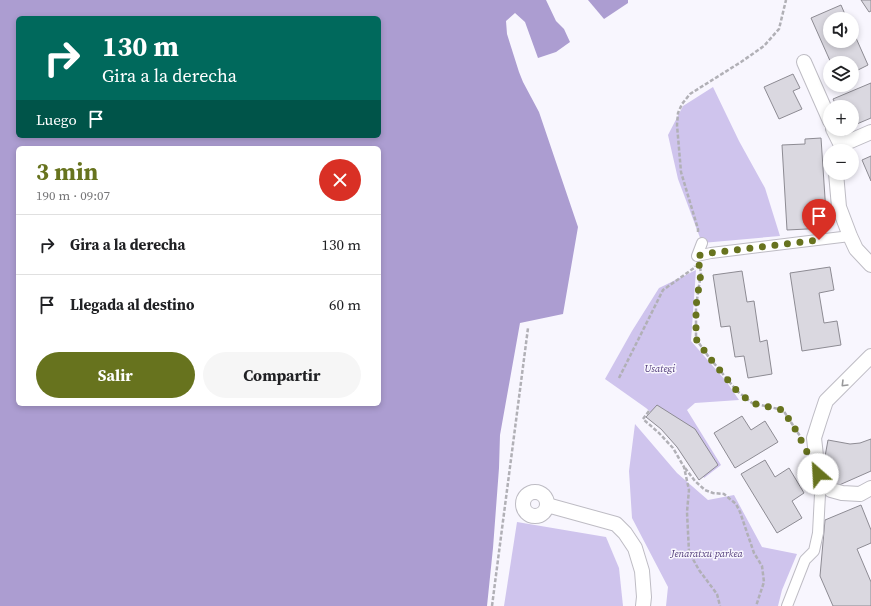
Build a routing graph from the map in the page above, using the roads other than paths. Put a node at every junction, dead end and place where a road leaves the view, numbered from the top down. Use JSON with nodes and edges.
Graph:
{"nodes":[{"id":1,"x":804,"y":62,"type":"dead end"},
{"id":2,"x":823,"y":105,"type":"edge"},
{"id":3,"x":871,"y":132,"type":"edge"},
{"id":4,"x":848,"y":144,"type":"edge"},
{"id":5,"x":837,"y":180,"type":"edge"},
{"id":6,"x":850,"y":236,"type":"junction"},
{"id":7,"x":702,"y":243,"type":"dead end"},
{"id":8,"x":871,"y":265,"type":"edge"},
{"id":9,"x":871,"y":356,"type":"edge"},
{"id":10,"x":818,"y":474,"type":"junction"},
{"id":11,"x":871,"y":488,"type":"edge"},
{"id":12,"x":547,"y":505,"type":"dead end"},
{"id":13,"x":643,"y":606,"type":"edge"},
{"id":14,"x":786,"y":606,"type":"edge"}],
"edges":[{"from":1,"to":2,"type":"street"},
{"from":3,"to":4,"type":"street"},
{"from":5,"to":6,"type":"street"},
{"from":6,"to":7,"type":"street"},
{"from":6,"to":8,"type":"street"},
{"from":9,"to":10,"type":"street","one_way":true},
{"from":10,"to":11,"type":"street"},
{"from":10,"to":14,"type":"street"},
{"from":12,"to":13,"type":"street"}]}
